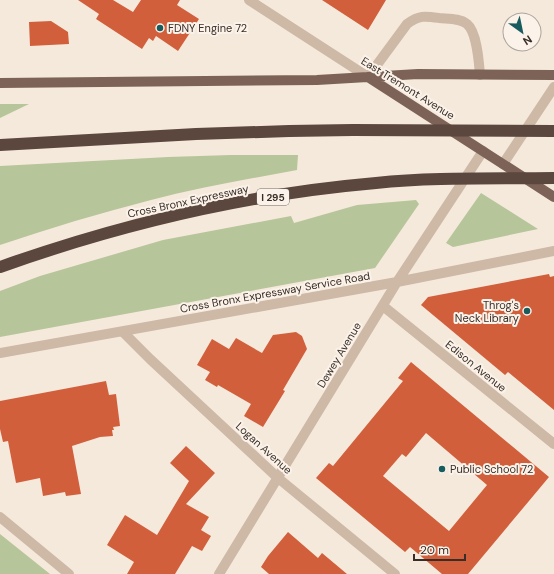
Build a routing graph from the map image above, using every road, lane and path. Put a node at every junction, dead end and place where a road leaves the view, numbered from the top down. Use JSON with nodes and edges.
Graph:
{"nodes":[{"id":1,"x":249,"y":0,"type":"edge"},
{"id":2,"x":480,"y":75,"type":"junction"},
{"id":3,"x":554,"y":75,"type":"edge"},
{"id":4,"x":368,"y":77,"type":"junction"},
{"id":5,"x":0,"y":83,"type":"edge"},
{"id":6,"x":554,"y":87,"type":"edge"},
{"id":7,"x":554,"y":132,"type":"edge"},
{"id":8,"x":0,"y":145,"type":"edge"},
{"id":9,"x":483,"y":151,"type":"junction"},
{"id":10,"x":503,"y":164,"type":"junction"},
{"id":11,"x":554,"y":178,"type":"edge"},
{"id":12,"x":554,"y":197,"type":"edge"},
{"id":13,"x":554,"y":251,"type":"edge"},
{"id":14,"x":0,"y":266,"type":"edge"},
{"id":15,"x":397,"y":282,"type":"junction"},
{"id":16,"x":383,"y":306,"type":"junction"},
{"id":17,"x":123,"y":332,"type":"junction"},
{"id":18,"x":0,"y":354,"type":"edge"},
{"id":19,"x":554,"y":444,"type":"edge"},
{"id":20,"x":278,"y":478,"type":"junction"},
{"id":21,"x":0,"y":517,"type":"edge"},
{"id":22,"x":68,"y":574,"type":"edge"},
{"id":23,"x":219,"y":574,"type":"edge"},
{"id":24,"x":395,"y":574,"type":"edge"}],
"edges":[{"from":1,"to":4,"type":"street","name":"East Tremont Avenue"},
{"from":2,"to":3,"type":"main road"},
{"from":2,"to":4,"type":"main road"},
{"from":2,"to":4,"type":"street"},
{"from":4,"to":5,"type":"main road"},
{"from":4,"to":9,"type":"main road","name":"East Tremont Avenue"},
{"from":6,"to":10,"type":"street"},
{"from":7,"to":8,"type":"highway"},
{"from":9,"to":10,"type":"main road","name":"East Tremont Avenue"},
{"from":9,"to":15,"type":"street","name":"Dewey Avenue"},
{"from":10,"to":12,"type":"main road","name":"East Tremont Avenue"},
{"from":11,"to":14,"type":"highway","name":"Cross Bronx Expressway","number":"I 295"},
{"from":13,"to":15,"type":"street","name":"Cross Bronx Expressway Service Road"},
{"from":15,"to":16,"type":"street","name":"Dewey Avenue"},
{"from":15,"to":17,"type":"street","name":"Cross Bronx Expressway Service Road"},
{"from":16,"to":19,"type":"street","name":"Edison Avenue"},
{"from":16,"to":20,"type":"street","name":"Dewey Avenue"},
{"from":17,"to":18,"type":"street","name":"Cross Bronx Expressway Service Road"},
{"from":17,"to":20,"type":"street","name":"Logan Avenue"},
{"from":20,"to":23,"type":"street","name":"Dewey Avenue"},
{"from":20,"to":24,"type":"street","name":"Logan Avenue"},
{"from":21,"to":22,"type":"street"}]}
